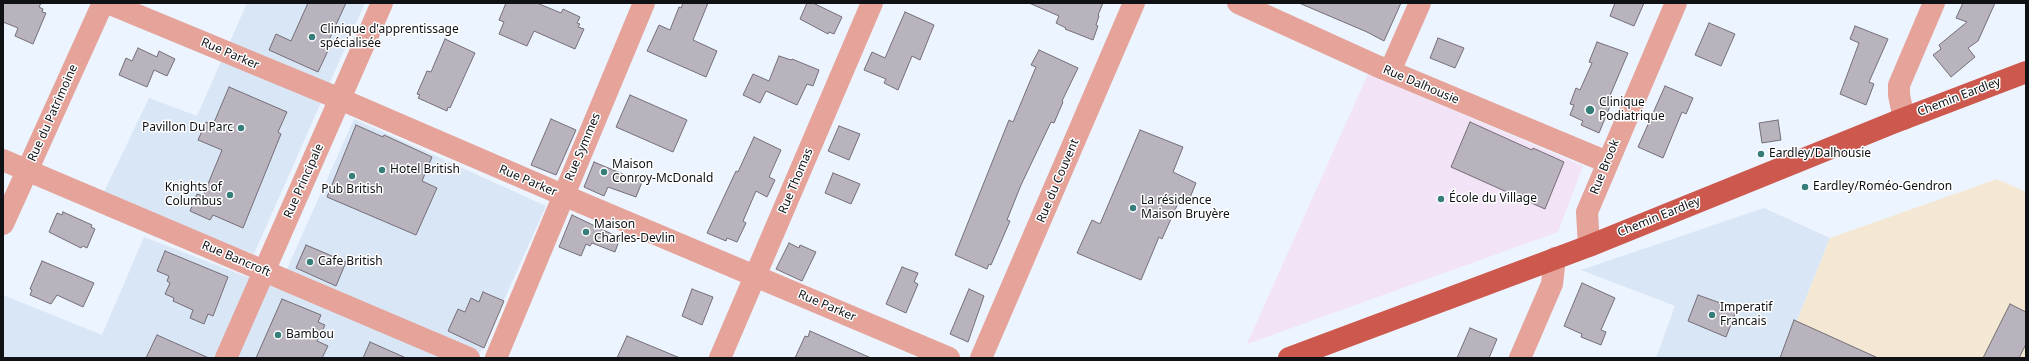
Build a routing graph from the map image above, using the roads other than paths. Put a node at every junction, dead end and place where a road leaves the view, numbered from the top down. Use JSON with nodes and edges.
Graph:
{"nodes":[{"id":1,"x":103,"y":3,"type":"edge"},
{"id":2,"x":108,"y":3,"type":"edge"},
{"id":3,"x":382,"y":3,"type":"edge"},
{"id":4,"x":644,"y":3,"type":"edge"},
{"id":5,"x":872,"y":3,"type":"edge"},
{"id":6,"x":1134,"y":3,"type":"edge"},
{"id":7,"x":1238,"y":3,"type":"edge"},
{"id":8,"x":1420,"y":3,"type":"edge"},
{"id":9,"x":1676,"y":3,"type":"edge"},
{"id":10,"x":1934,"y":3,"type":"edge"},
{"id":11,"x":1390,"y":71,"type":"junction"},
{"id":12,"x":2026,"y":72,"type":"edge"},
{"id":13,"x":340,"y":99,"type":"junction"},
{"id":14,"x":1904,"y":119,"type":"junction"},
{"id":15,"x":3,"y":160,"type":"edge"},
{"id":16,"x":1607,"y":162,"type":"junction"},
{"id":17,"x":27,"y":170,"type":"junction"},
{"id":18,"x":563,"y":196,"type":"junction"},
{"id":19,"x":3,"y":224,"type":"edge"},
{"id":20,"x":1589,"y":246,"type":"junction"},
{"id":21,"x":1555,"y":258,"type":"junction"},
{"id":22,"x":264,"y":271,"type":"junction"},
{"id":23,"x":756,"y":276,"type":"junction"},
{"id":24,"x":226,"y":358,"type":"edge"},
{"id":25,"x":469,"y":358,"type":"edge"},
{"id":26,"x":496,"y":358,"type":"edge"},
{"id":27,"x":720,"y":358,"type":"edge"},
{"id":28,"x":949,"y":358,"type":"edge"},
{"id":29,"x":981,"y":358,"type":"edge"},
{"id":30,"x":1289,"y":358,"type":"edge"},
{"id":31,"x":1520,"y":358,"type":"edge"}],
"edges":[{"from":1,"to":17,"type":"street","name":"Rue du Patrimoine"},
{"from":2,"to":13,"type":"street","name":"Rue Parker"},
{"from":3,"to":13,"type":"street","name":"Rue Principale"},
{"from":4,"to":18,"type":"street","name":"Rue Symmes"},
{"from":5,"to":23,"type":"street","name":"Rue Thomas"},
{"from":6,"to":29,"type":"street","name":"Rue du Couvent"},
{"from":7,"to":11,"type":"street","name":"Rue Dalhousie"},
{"from":8,"to":11,"type":"street"},
{"from":9,"to":16,"type":"street","name":"Rue Brook"},
{"from":10,"to":14,"type":"street"},
{"from":11,"to":16,"type":"street","name":"Rue Dalhousie"},
{"from":12,"to":14,"type":"main road","name":"Chemin Eardley"},
{"from":13,"to":18,"type":"street","name":"Rue Parker"},
{"from":13,"to":22,"type":"street","name":"Rue Principale"},
{"from":14,"to":20,"type":"main road","name":"Chemin Eardley"},
{"from":15,"to":17,"type":"street","name":"Rue Bancroft"},
{"from":16,"to":20,"type":"street","name":"Rue Brook"},
{"from":17,"to":19,"type":"street","name":"Rue du Patrimoine"},
{"from":17,"to":22,"type":"street","name":"Rue Bancroft"},
{"from":18,"to":23,"type":"street","name":"Rue Parker"},
{"from":18,"to":26,"type":"street","name":"Rue Symmes"},
{"from":20,"to":21,"type":"main road","name":"Chemin Eardley"},
{"from":21,"to":30,"type":"main road","name":"Chemin Eardley"},
{"from":21,"to":31,"type":"street"},
{"from":22,"to":24,"type":"street","name":"Rue Principale"},
{"from":22,"to":25,"type":"street","name":"Rue Bancroft"},
{"from":23,"to":27,"type":"street","name":"Rue Thomas"},
{"from":23,"to":28,"type":"street","name":"Rue Parker"}]}
